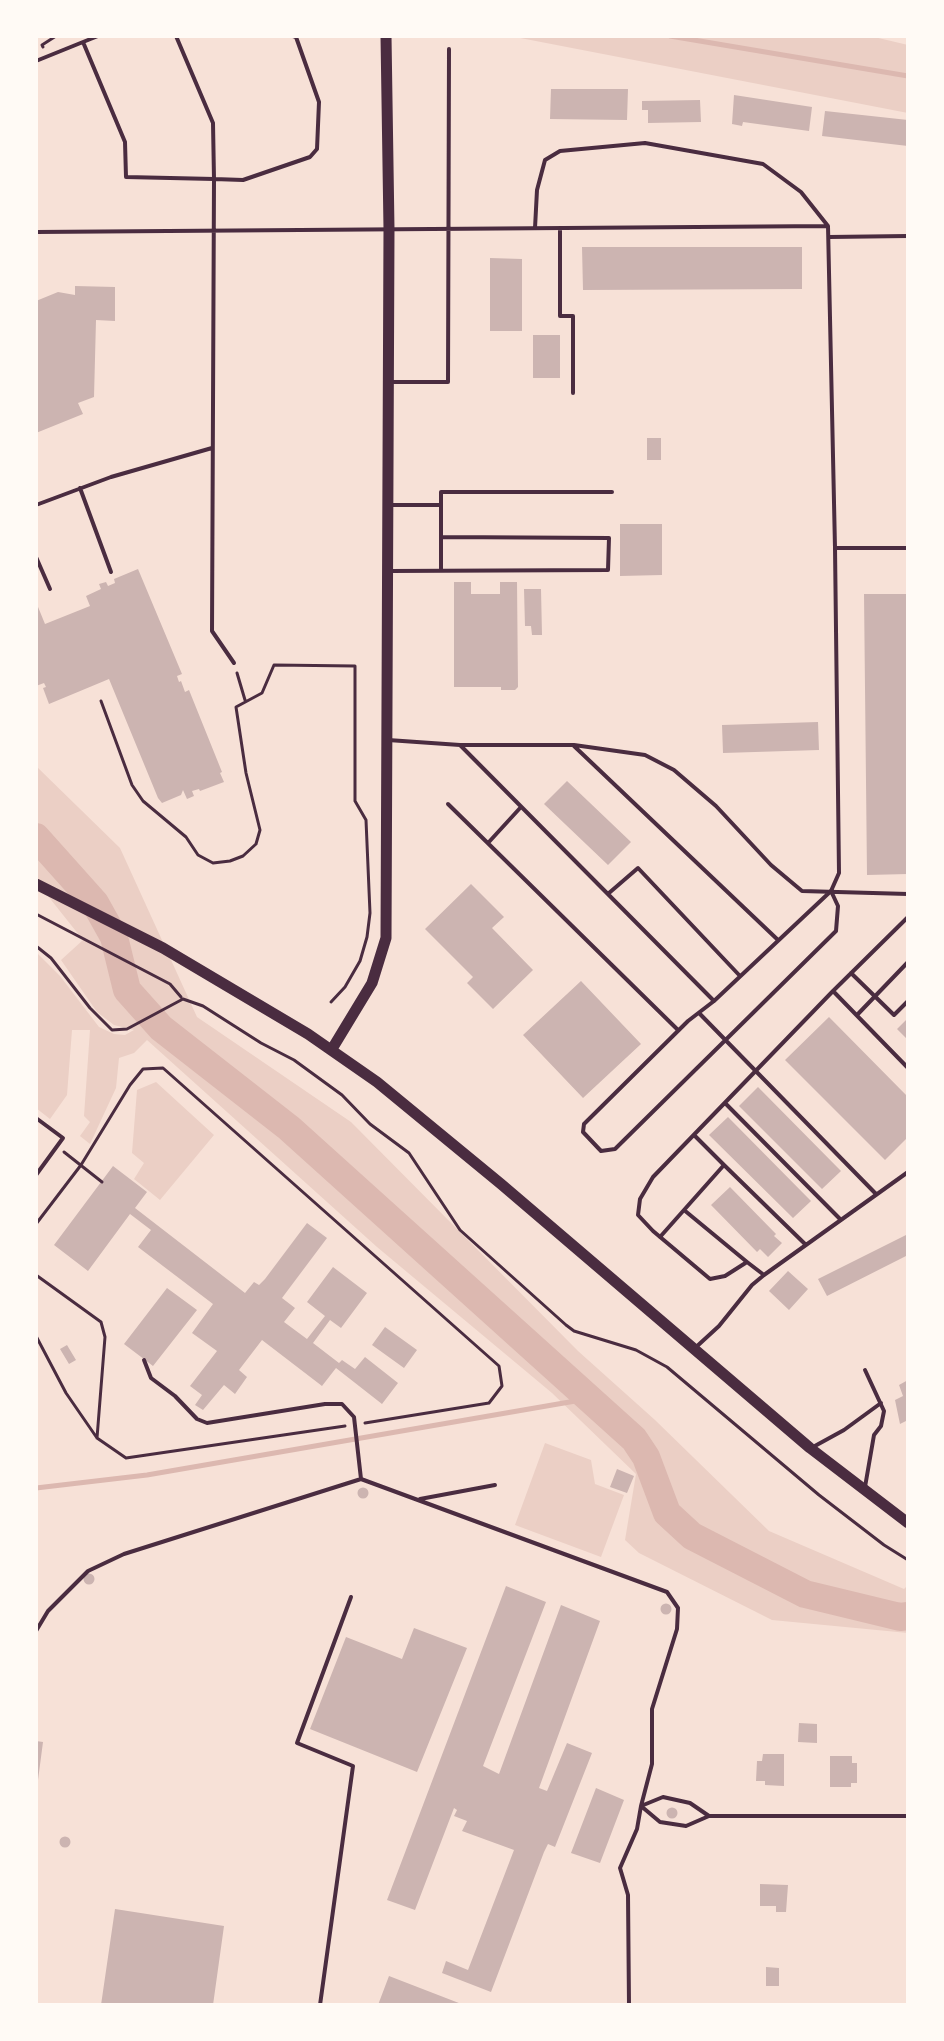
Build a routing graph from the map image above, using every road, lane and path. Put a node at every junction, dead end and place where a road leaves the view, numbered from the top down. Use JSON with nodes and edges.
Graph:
{"nodes":[{"id":1,"x":98,"y":36,"type":"edge"},
{"id":2,"x":176,"y":36,"type":"edge"},
{"id":3,"x":293,"y":36,"type":"edge"},
{"id":4,"x":386,"y":36,"type":"edge"},
{"id":5,"x":83,"y":42,"type":"junction"},
{"id":6,"x":449,"y":49,"type":"dead end"},
{"id":7,"x":36,"y":61,"type":"edge"},
{"id":8,"x":214,"y":179,"type":"junction"},
{"id":9,"x":828,"y":226,"type":"junction"},
{"id":10,"x":535,"y":228,"type":"junction"},
{"id":11,"x":560,"y":228,"type":"junction"},
{"id":12,"x":389,"y":229,"type":"junction"},
{"id":13,"x":448,"y":229,"type":"junction"},
{"id":14,"x":213,"y":231,"type":"junction"},
{"id":15,"x":36,"y":232,"type":"edge"},
{"id":16,"x":908,"y":236,"type":"edge"},
{"id":17,"x":829,"y":237,"type":"junction"},
{"id":18,"x":388,"y":382,"type":"junction"},
{"id":19,"x":573,"y":393,"type":"dead end"},
{"id":20,"x":212,"y":448,"type":"junction"},
{"id":21,"x":80,"y":488,"type":"junction"},
{"id":22,"x":612,"y":492,"type":"dead end"},
{"id":23,"x":36,"y":505,"type":"edge"},
{"id":24,"x":387,"y":505,"type":"junction"},
{"id":25,"x":441,"y":505,"type":"junction"},
{"id":26,"x":441,"y":537,"type":"junction"},
{"id":27,"x":835,"y":548,"type":"junction"},
{"id":28,"x":908,"y":548,"type":"edge"},
{"id":29,"x":36,"y":557,"type":"edge"},
{"id":30,"x":441,"y":570,"type":"junction"},
{"id":31,"x":387,"y":571,"type":"junction"},
{"id":32,"x":111,"y":572,"type":"dead end"},
{"id":33,"x":50,"y":589,"type":"dead end"},
{"id":34,"x":234,"y":663,"type":"joint"},
{"id":35,"x":245,"y":700,"type":"junction"},
{"id":36,"x":101,"y":701,"type":"dead end"},
{"id":37,"x":388,"y":740,"type":"junction"},
{"id":38,"x":460,"y":745,"type":"junction"},
{"id":39,"x":574,"y":745,"type":"junction"},
{"id":40,"x":448,"y":804,"type":"dead end"},
{"id":41,"x":521,"y":807,"type":"junction"},
{"id":42,"x":488,"y":843,"type":"junction"},
{"id":43,"x":36,"y":884,"type":"edge"},
{"id":44,"x":831,"y":891,"type":"junction"},
{"id":45,"x":609,"y":893,"type":"junction"},
{"id":46,"x":908,"y":894,"type":"edge"},
{"id":47,"x":36,"y":914,"type":"edge"},
{"id":48,"x":908,"y":917,"type":"edge"},
{"id":49,"x":778,"y":940,"type":"junction"},
{"id":50,"x":36,"y":946,"type":"edge"},
{"id":51,"x":908,"y":962,"type":"edge"},
{"id":52,"x":851,"y":973,"type":"junction"},
{"id":53,"x":740,"y":976,"type":"junction"},
{"id":54,"x":833,"y":991,"type":"junction"},
{"id":55,"x":876,"y":997,"type":"junction"},
{"id":56,"x":183,"y":999,"type":"junction"},
{"id":57,"x":714,"y":1001,"type":"junction"},
{"id":58,"x":908,"y":1001,"type":"edge"},
{"id":59,"x":331,"y":1002,"type":"dead end"},
{"id":60,"x":699,"y":1013,"type":"junction"},
{"id":61,"x":857,"y":1015,"type":"junction"},
{"id":62,"x":678,"y":1030,"type":"junction"},
{"id":63,"x":724,"y":1040,"type":"junction"},
{"id":64,"x":332,"y":1049,"type":"junction"},
{"id":65,"x":908,"y":1068,"type":"edge"},
{"id":66,"x":758,"y":1071,"type":"junction"},
{"id":67,"x":725,"y":1103,"type":"junction"},
{"id":68,"x":36,"y":1118,"type":"edge"},
{"id":69,"x":694,"y":1135,"type":"junction"},
{"id":70,"x":57,"y":1147,"type":"junction"},
{"id":71,"x":81,"y":1165,"type":"junction"},
{"id":72,"x":724,"y":1165,"type":"junction"},
{"id":73,"x":908,"y":1172,"type":"edge"},
{"id":74,"x":36,"y":1175,"type":"edge"},
{"id":75,"x":102,"y":1182,"type":"dead end"},
{"id":76,"x":876,"y":1195,"type":"junction"},
{"id":77,"x":684,"y":1210,"type":"junction"},
{"id":78,"x":841,"y":1220,"type":"junction"},
{"id":79,"x":36,"y":1224,"type":"edge"},
{"id":80,"x":660,"y":1237,"type":"junction"},
{"id":81,"x":806,"y":1245,"type":"junction"},
{"id":82,"x":747,"y":1262,"type":"junction"},
{"id":83,"x":36,"y":1275,"type":"edge"},
{"id":84,"x":764,"y":1275,"type":"junction"},
{"id":85,"x":36,"y":1336,"type":"edge"},
{"id":86,"x":693,"y":1350,"type":"junction"},
{"id":87,"x":144,"y":1360,"type":"dead end"},
{"id":88,"x":865,"y":1370,"type":"dead end"},
{"id":89,"x":881,"y":1403,"type":"junction"},
{"id":90,"x":355,"y":1426,"type":"junction"},
{"id":91,"x":97,"y":1438,"type":"junction"},
{"id":92,"x":810,"y":1448,"type":"junction"},
{"id":93,"x":361,"y":1479,"type":"junction"},
{"id":94,"x":495,"y":1485,"type":"dead end"},
{"id":95,"x":864,"y":1490,"type":"junction"},
{"id":96,"x":418,"y":1500,"type":"junction"},
{"id":97,"x":908,"y":1523,"type":"edge"},
{"id":98,"x":908,"y":1560,"type":"edge"},
{"id":99,"x":351,"y":1597,"type":"dead end"},
{"id":100,"x":36,"y":1631,"type":"edge"},
{"id":101,"x":641,"y":1806,"type":"junction"},
{"id":102,"x":709,"y":1816,"type":"junction"},
{"id":103,"x":908,"y":1816,"type":"edge"},
{"id":104,"x":320,"y":2005,"type":"edge"},
{"id":105,"x":629,"y":2005,"type":"edge"}],
"edges":[{"from":1,"to":5,"type":"lane"},
{"from":2,"to":8,"type":"lane"},
{"from":3,"to":8,"type":"lane"},
{"from":4,"to":12,"type":"main road"},
{"from":5,"to":7,"type":"lane"},
{"from":5,"to":8,"type":"lane"},
{"from":6,"to":13,"type":"lane"},
{"from":8,"to":14,"type":"lane"},
{"from":9,"to":10,"type":"lane"},
{"from":9,"to":11,"type":"lane"},
{"from":9,"to":17,"type":"lane"},
{"from":10,"to":11,"type":"lane"},
{"from":10,"to":13,"type":"lane"},
{"from":11,"to":19,"type":"lane"},
{"from":12,"to":13,"type":"lane"},
{"from":12,"to":14,"type":"lane"},
{"from":12,"to":18,"type":"main road"},
{"from":13,"to":18,"type":"lane"},
{"from":14,"to":15,"type":"lane"},
{"from":14,"to":20,"type":"lane"},
{"from":16,"to":17,"type":"lane"},
{"from":17,"to":27,"type":"lane"},
{"from":18,"to":24,"type":"main road"},
{"from":20,"to":21,"type":"lane"},
{"from":20,"to":34,"type":"lane"},
{"from":21,"to":23,"type":"lane"},
{"from":21,"to":32,"type":"lane"},
{"from":22,"to":25,"type":"lane"},
{"from":24,"to":25,"type":"lane"},
{"from":24,"to":31,"type":"main road"},
{"from":25,"to":26,"type":"lane"},
{"from":26,"to":30,"type":"lane"},
{"from":26,"to":30,"type":"lane"},
{"from":27,"to":28,"type":"lane"},
{"from":27,"to":44,"type":"lane"},
{"from":29,"to":33,"type":"lane"},
{"from":30,"to":31,"type":"lane"},
{"from":31,"to":37,"type":"main road"},
{"from":34,"to":35,"type":"path"},
{"from":35,"to":36,"type":"path"},
{"from":35,"to":59,"type":"path"},
{"from":37,"to":38,"type":"lane"},
{"from":37,"to":64,"type":"main road"},
{"from":38,"to":39,"type":"lane"},
{"from":38,"to":41,"type":"lane"},
{"from":39,"to":44,"type":"lane"},
{"from":39,"to":49,"type":"lane"},
{"from":40,"to":42,"type":"lane"},
{"from":41,"to":42,"type":"lane"},
{"from":41,"to":45,"type":"lane"},
{"from":42,"to":62,"type":"lane"},
{"from":43,"to":64,"type":"main road"},
{"from":44,"to":46,"type":"lane"},
{"from":44,"to":49,"type":"lane"},
{"from":44,"to":63,"type":"lane"},
{"from":45,"to":53,"type":"lane"},
{"from":45,"to":57,"type":"lane"},
{"from":47,"to":56,"type":"path"},
{"from":48,"to":52,"type":"lane"},
{"from":49,"to":53,"type":"lane"},
{"from":50,"to":56,"type":"path"},
{"from":51,"to":55,"type":"lane"},
{"from":52,"to":54,"type":"lane"},
{"from":52,"to":55,"type":"lane"},
{"from":53,"to":57,"type":"lane"},
{"from":54,"to":61,"type":"lane"},
{"from":54,"to":66,"type":"lane"},
{"from":55,"to":58,"type":"lane"},
{"from":55,"to":61,"type":"lane"},
{"from":56,"to":98,"type":"path"},
{"from":57,"to":60,"type":"lane"},
{"from":60,"to":62,"type":"lane"},
{"from":60,"to":63,"type":"lane"},
{"from":61,"to":65,"type":"lane"},
{"from":62,"to":63,"type":"lane"},
{"from":63,"to":66,"type":"lane"},
{"from":64,"to":86,"type":"main road"},
{"from":66,"to":67,"type":"lane"},
{"from":66,"to":76,"type":"lane"},
{"from":67,"to":69,"type":"lane"},
{"from":67,"to":78,"type":"lane"},
{"from":68,"to":70,"type":"lane"},
{"from":69,"to":72,"type":"lane"},
{"from":69,"to":80,"type":"lane"},
{"from":70,"to":71,"type":"path"},
{"from":70,"to":74,"type":"lane"},
{"from":71,"to":75,"type":"path"},
{"from":71,"to":79,"type":"path"},
{"from":71,"to":90,"type":"path"},
{"from":72,"to":77,"type":"lane"},
{"from":72,"to":81,"type":"lane"},
{"from":73,"to":76,"type":"lane"},
{"from":76,"to":78,"type":"lane"},
{"from":77,"to":80,"type":"lane"},
{"from":77,"to":82,"type":"lane"},
{"from":78,"to":81,"type":"lane"},
{"from":80,"to":82,"type":"lane"},
{"from":81,"to":84,"type":"lane"},
{"from":82,"to":84,"type":"lane"},
{"from":83,"to":91,"type":"path"},
{"from":84,"to":86,"type":"lane"},
{"from":85,"to":91,"type":"path"},
{"from":86,"to":92,"type":"main road"},
{"from":87,"to":90,"type":"lane"},
{"from":88,"to":89,"type":"lane"},
{"from":89,"to":92,"type":"lane"},
{"from":89,"to":95,"type":"lane"},
{"from":90,"to":91,"type":"path"},
{"from":90,"to":93,"type":"lane"},
{"from":92,"to":95,"type":"main road"},
{"from":93,"to":96,"type":"lane"},
{"from":93,"to":100,"type":"lane"},
{"from":94,"to":96,"type":"lane"},
{"from":95,"to":97,"type":"main road"},
{"from":96,"to":101,"type":"lane"},
{"from":99,"to":104,"type":"lane"},
{"from":101,"to":102,"type":"lane"},
{"from":101,"to":102,"type":"lane"},
{"from":101,"to":105,"type":"lane"},
{"from":102,"to":103,"type":"lane"}]}
